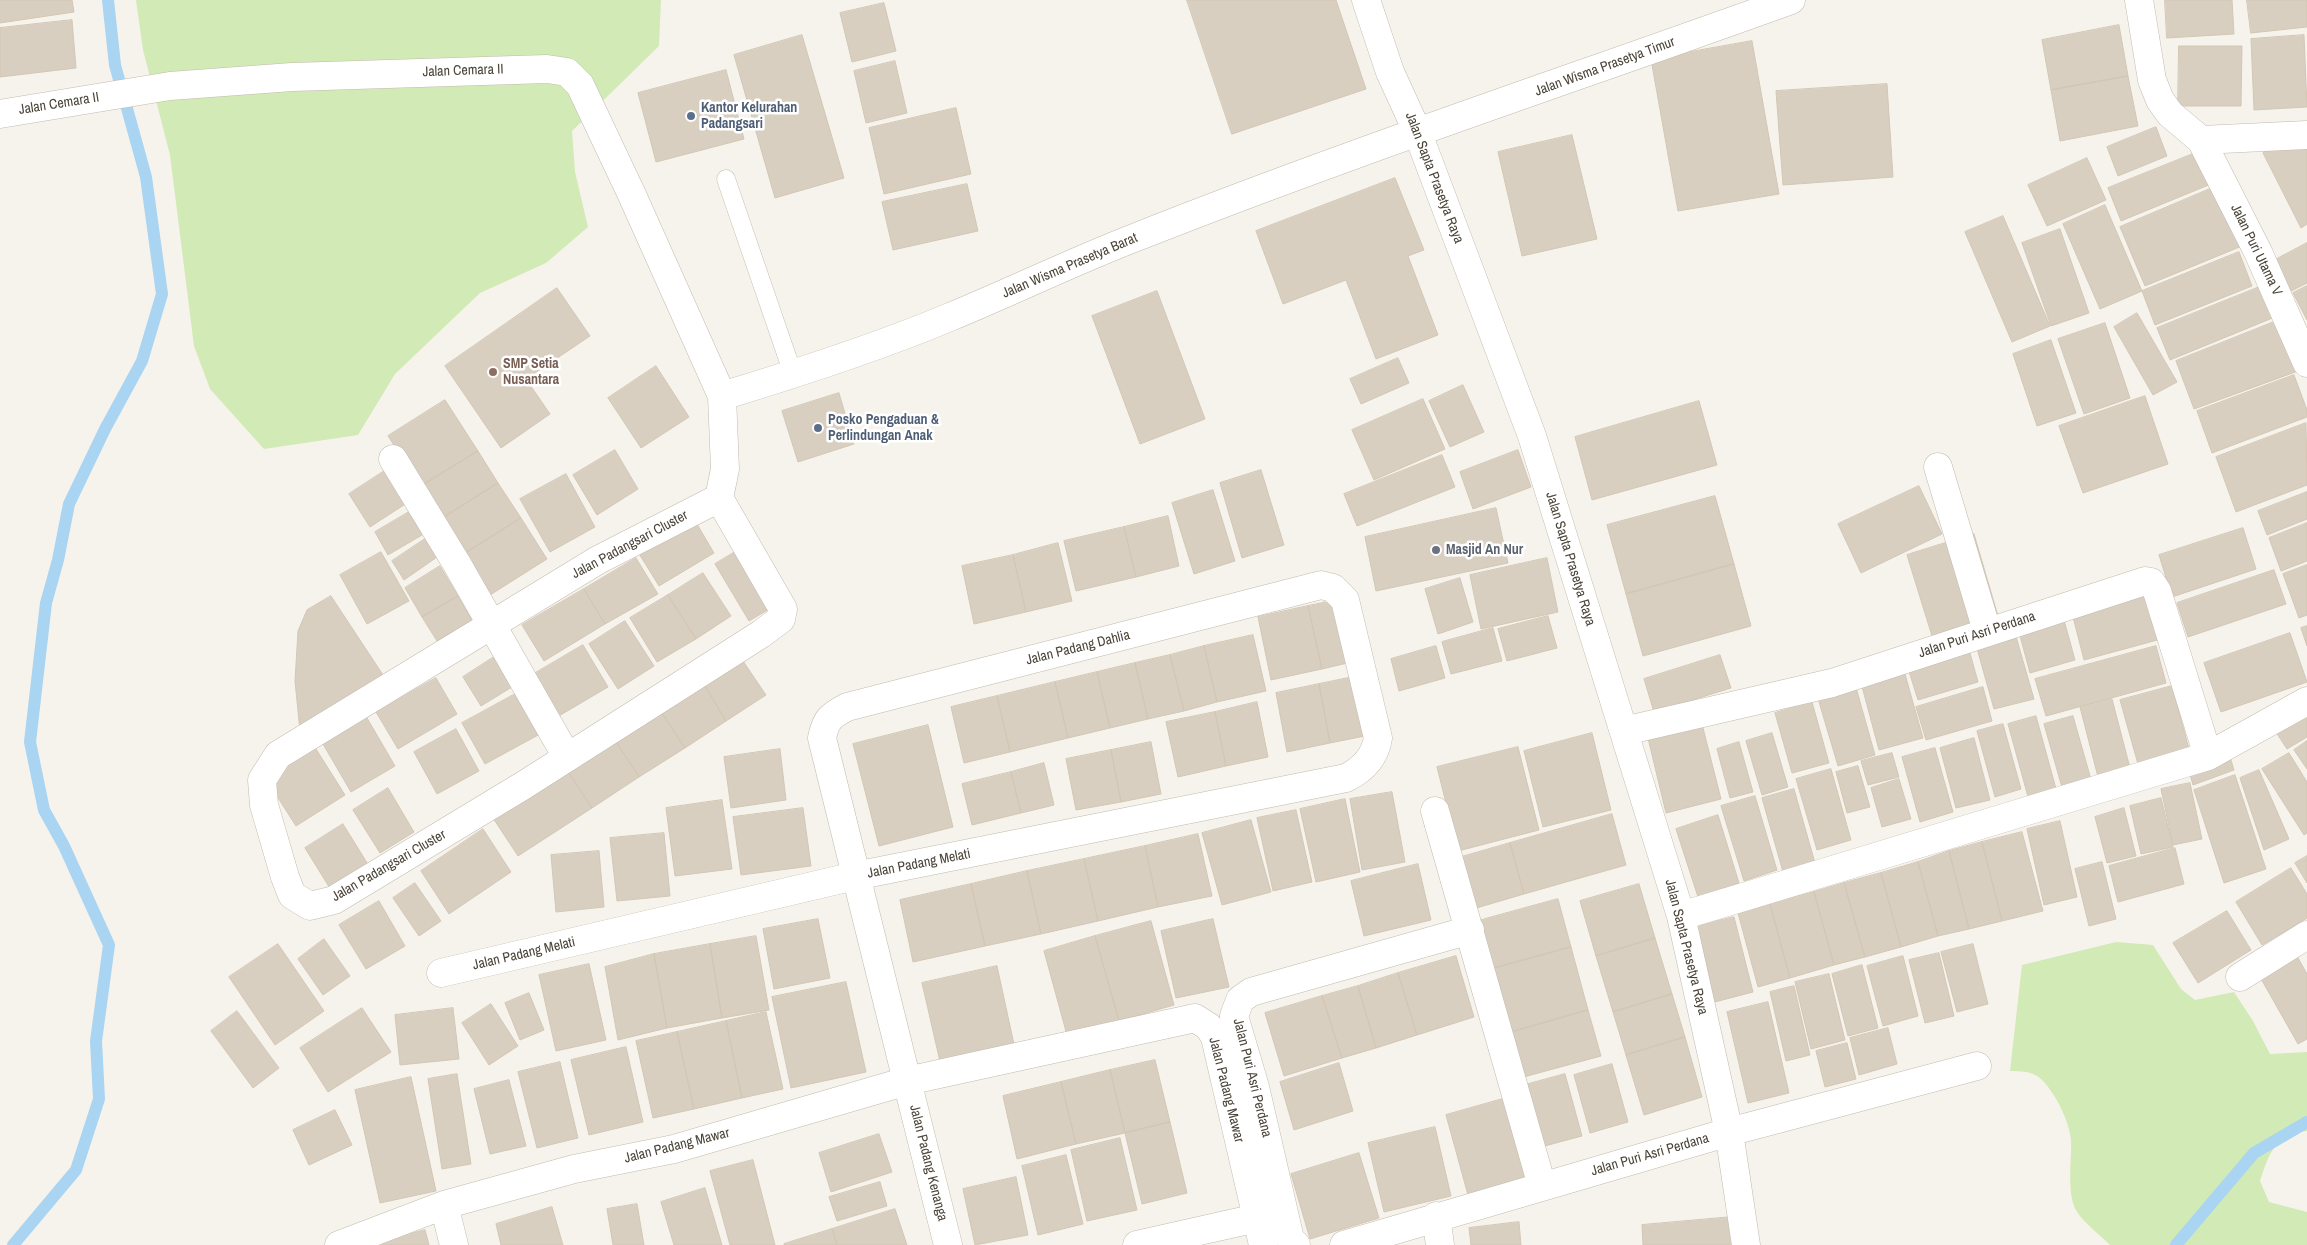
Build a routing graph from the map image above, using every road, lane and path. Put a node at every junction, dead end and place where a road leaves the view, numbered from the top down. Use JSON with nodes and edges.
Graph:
{"nodes":[{"id":1,"x":1366,"y":0,"type":"edge"},
{"id":2,"x":1792,"y":0,"type":"edge"},
{"id":3,"x":2139,"y":0,"type":"edge"},
{"id":4,"x":0,"y":114,"type":"edge"},
{"id":5,"x":1417,"y":131,"type":"junction"},
{"id":6,"x":2307,"y":135,"type":"edge"},
{"id":7,"x":2201,"y":140,"type":"junction"},
{"id":8,"x":726,"y":179,"type":"dead end"},
{"id":9,"x":2307,"y":362,"type":"edge"},
{"id":10,"x":793,"y":374,"type":"junction"},
{"id":11,"x":722,"y":396,"type":"junction"},
{"id":12,"x":393,"y":458,"type":"dead end"},
{"id":13,"x":1938,"y":467,"type":"dead end"},
{"id":14,"x":719,"y":498,"type":"junction"},
{"id":15,"x":491,"y":626,"type":"junction"},
{"id":16,"x":1987,"y":631,"type":"junction"},
{"id":17,"x":2307,"y":700,"type":"edge"},
{"id":18,"x":1624,"y":731,"type":"junction"},
{"id":19,"x":1378,"y":738,"type":"joint"},
{"id":20,"x":2208,"y":756,"type":"junction"},
{"id":21,"x":566,"y":757,"type":"junction"},
{"id":22,"x":1435,"y":811,"type":"dead end"},
{"id":23,"x":855,"y":876,"type":"junction"},
{"id":24,"x":1681,"y":916,"type":"junction"},
{"id":25,"x":1470,"y":930,"type":"junction"},
{"id":26,"x":2307,"y":935,"type":"edge"},
{"id":27,"x":441,"y":973,"type":"dead end"},
{"id":28,"x":2240,"y":977,"type":"dead end"},
{"id":29,"x":1977,"y":1066,"type":"dead end"},
{"id":30,"x":907,"y":1081,"type":"junction"},
{"id":31,"x":1730,"y":1132,"type":"junction"},
{"id":32,"x":1542,"y":1186,"type":"junction"},
{"id":33,"x":444,"y":1205,"type":"junction"},
{"id":34,"x":1436,"y":1216,"type":"junction"},
{"id":35,"x":1258,"y":1218,"type":"junction"},
{"id":36,"x":339,"y":1245,"type":"edge"},
{"id":37,"x":454,"y":1245,"type":"edge"},
{"id":38,"x":948,"y":1245,"type":"edge"},
{"id":39,"x":1137,"y":1245,"type":"edge"},
{"id":40,"x":1263,"y":1245,"type":"edge"},
{"id":41,"x":1296,"y":1245,"type":"edge"},
{"id":42,"x":1344,"y":1245,"type":"edge"},
{"id":43,"x":1440,"y":1245,"type":"edge"},
{"id":44,"x":1746,"y":1245,"type":"edge"}],
"edges":[{"from":1,"to":5,"type":"street","name":"Jalan Sapta Prasetya Raya"},
{"from":2,"to":5,"type":"street","name":"Jalan Wisma Prasetya Timur"},
{"from":3,"to":7,"type":"street"},
{"from":4,"to":11,"type":"street","name":"Jalan Cemara II"},
{"from":5,"to":10,"type":"street","name":"Jalan Wisma Prasetya Barat"},
{"from":5,"to":18,"type":"street","name":"Jalan Sapta Prasetya Raya"},
{"from":6,"to":7,"type":"street"},
{"from":7,"to":9,"type":"street","name":"Jalan Puri Utama V"},
{"from":8,"to":10,"type":"lane"},
{"from":10,"to":11,"type":"street","name":"Jalan Wisma Prasetya Barat"},
{"from":11,"to":14,"type":"street"},
{"from":12,"to":15,"type":"street"},
{"from":13,"to":16,"type":"street"},
{"from":14,"to":15,"type":"street","name":"Jalan Padangsari Cluster"},
{"from":14,"to":21,"type":"street","name":"Jalan Padangsari Cluster"},
{"from":15,"to":21,"type":"street"},
{"from":15,"to":21,"type":"street","name":"Jalan Padangsari Cluster"},
{"from":16,"to":18,"type":"street","name":"Jalan Puri Asri Perdana"},
{"from":16,"to":20,"type":"street","name":"Jalan Puri Asri Perdana"},
{"from":17,"to":20,"type":"street"},
{"from":18,"to":24,"type":"street","name":"Jalan Sapta Prasetya Raya"},
{"from":19,"to":23,"type":"street","name":"Jalan Padang Melati"},
{"from":19,"to":23,"type":"street","name":"Jalan Padang Dahlia"},
{"from":20,"to":24,"type":"street"},
{"from":22,"to":25,"type":"street"},
{"from":23,"to":27,"type":"street","name":"Jalan Padang Melati"},
{"from":23,"to":30,"type":"street"},
{"from":24,"to":31,"type":"street","name":"Jalan Sapta Prasetya Raya"},
{"from":25,"to":32,"type":"street"},
{"from":25,"to":41,"type":"street","name":"Jalan Puri Asri Perdana"},
{"from":26,"to":28,"type":"street"},
{"from":29,"to":31,"type":"street","name":"Jalan Puri Asri Perdana"},
{"from":30,"to":33,"type":"street","name":"Jalan Padang Mawar"},
{"from":30,"to":35,"type":"street","name":"Jalan Padang Mawar"},
{"from":30,"to":38,"type":"street","name":"Jalan Padang Kenanga"},
{"from":31,"to":32,"type":"street","name":"Jalan Puri Asri Perdana"},
{"from":31,"to":44,"type":"street","name":"Jalan Sapta Prasetya Raya"},
{"from":32,"to":34,"type":"street","name":"Jalan Puri Asri Perdana"},
{"from":33,"to":36,"type":"street","name":"Jalan Padang Mawar"},
{"from":33,"to":37,"type":"street"},
{"from":34,"to":42,"type":"street","name":"Jalan Puri Asri Perdana"},
{"from":34,"to":43,"type":"street"},
{"from":35,"to":39,"type":"street"},
{"from":35,"to":40,"type":"street"}]}
